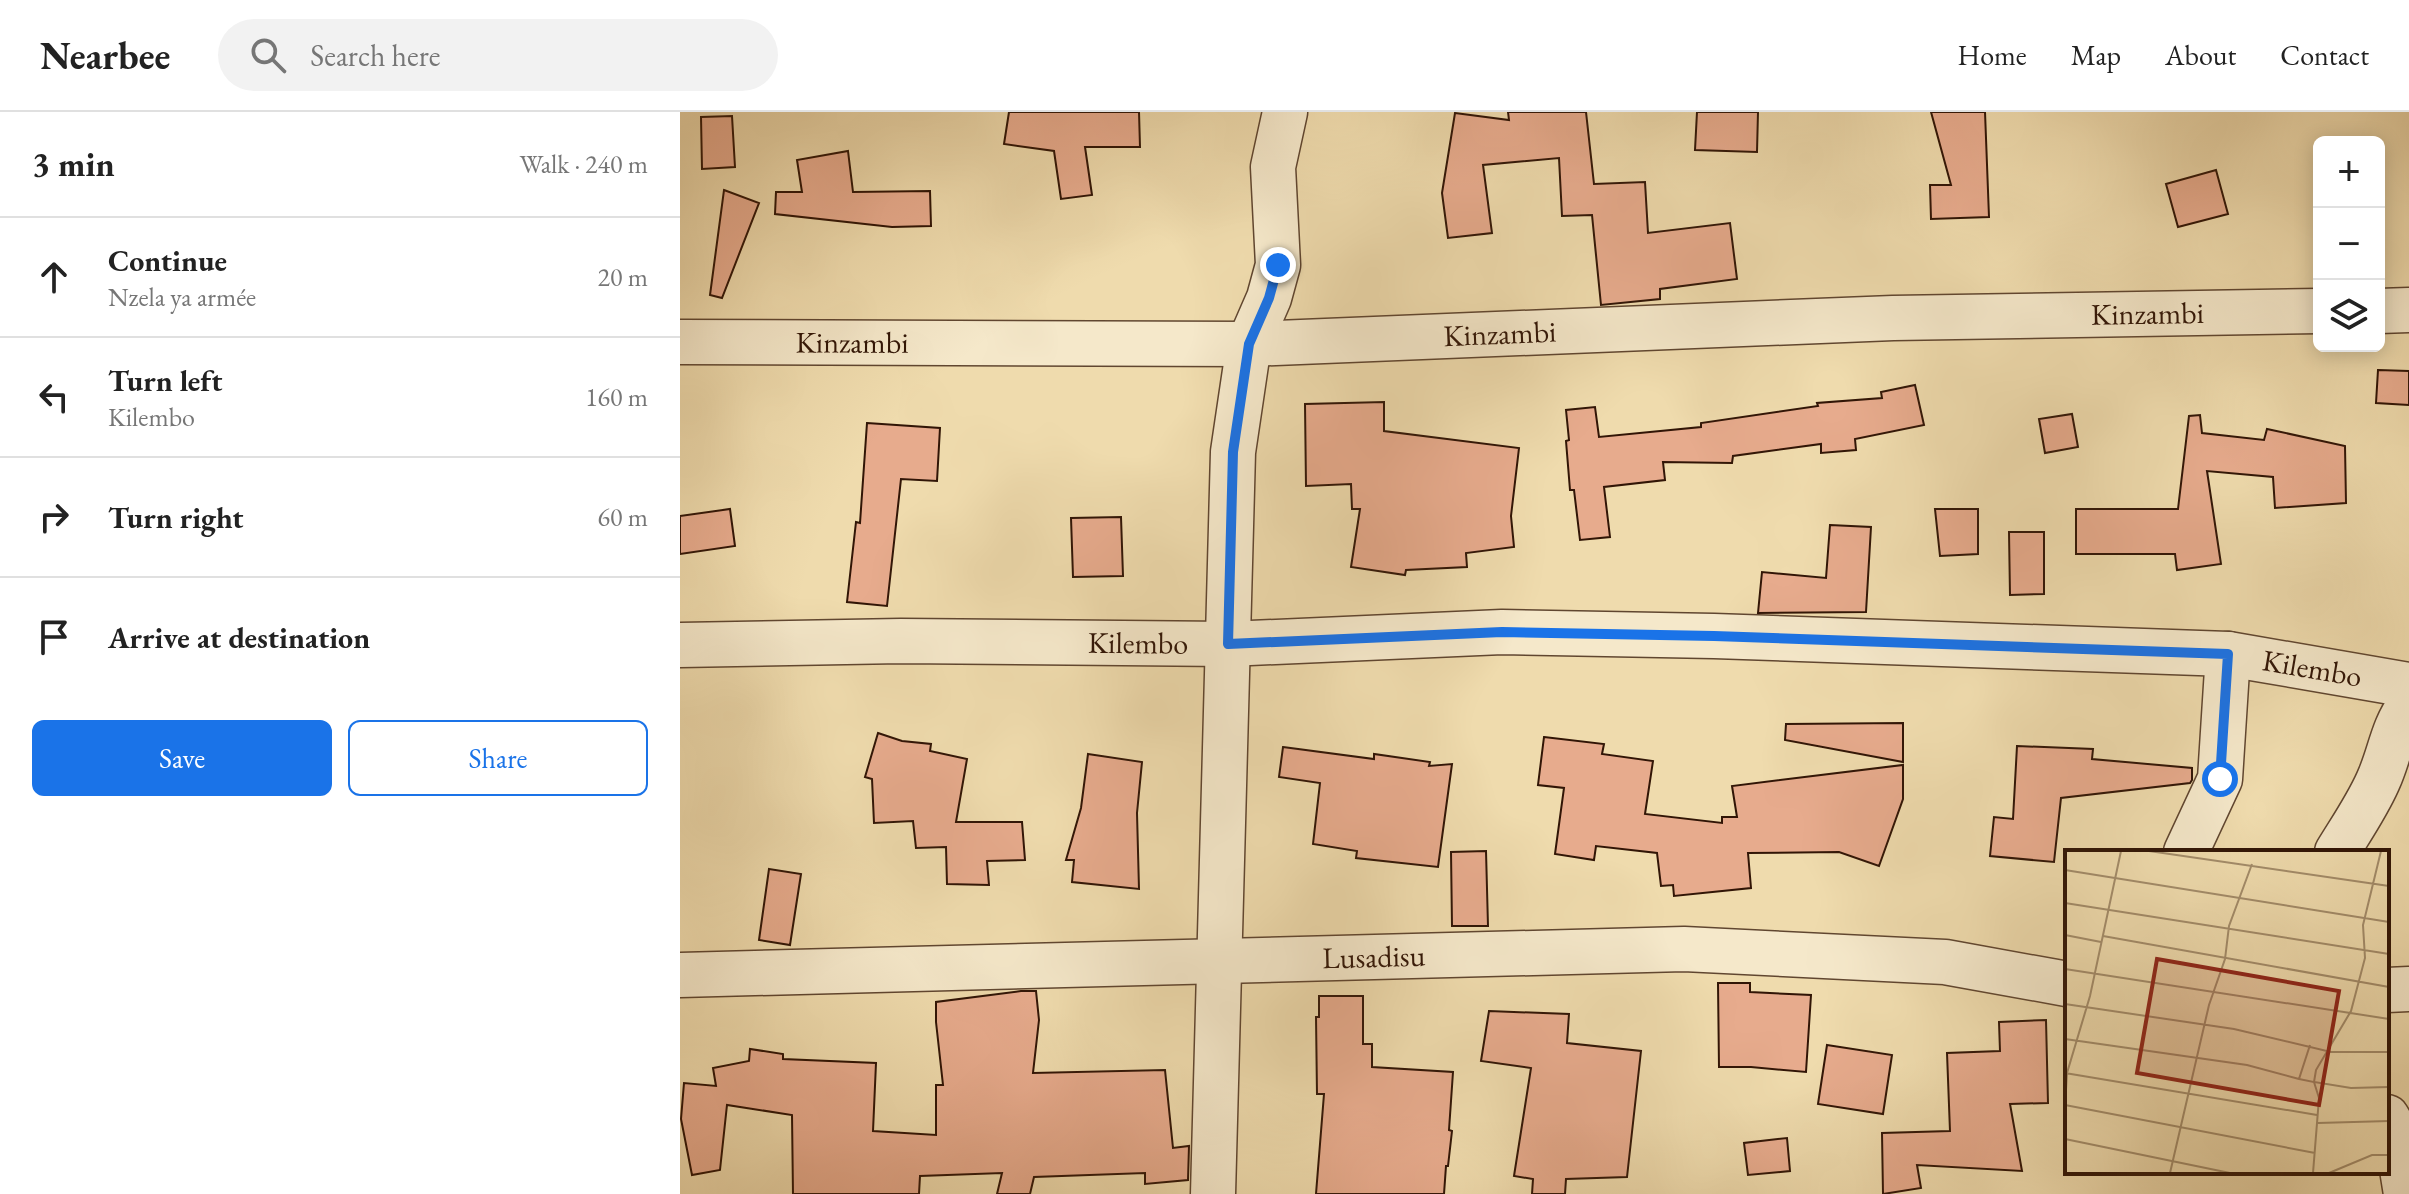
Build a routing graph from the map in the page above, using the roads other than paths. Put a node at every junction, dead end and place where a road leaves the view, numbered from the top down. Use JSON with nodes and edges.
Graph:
{"nodes":[{"id":1,"x":1285,"y":112,"type":"edge"},
{"id":2,"x":2409,"y":310,"type":"edge"},
{"id":3,"x":2313,"y":311,"type":"edge"},
{"id":4,"x":2385,"y":311,"type":"edge"},
{"id":5,"x":680,"y":342,"type":"edge"},
{"id":6,"x":1249,"y":344,"type":"junction"},
{"id":7,"x":1228,"y":644,"type":"junction"},
{"id":8,"x":680,"y":645,"type":"edge"},
{"id":9,"x":2228,"y":654,"type":"junction"},
{"id":10,"x":2409,"y":685,"type":"edge"},
{"id":11,"x":2409,"y":706,"type":"edge"},
{"id":12,"x":2187,"y":850,"type":"edge"},
{"id":13,"x":2338,"y":850,"type":"edge"},
{"id":14,"x":1221,"y":960,"type":"junction"},
{"id":15,"x":680,"y":975,"type":"edge"},
{"id":16,"x":2065,"y":984,"type":"edge"},
{"id":17,"x":2409,"y":989,"type":"edge"},
{"id":18,"x":2389,"y":990,"type":"edge"},
{"id":19,"x":2389,"y":1120,"type":"edge"},
{"id":20,"x":1213,"y":1194,"type":"edge"},
{"id":21,"x":2406,"y":1194,"type":"edge"}],
"edges":[{"from":1,"to":6,"type":"street"},
{"from":2,"to":4,"type":"street"},
{"from":3,"to":6,"type":"street","name":"Kinzambi"},
{"from":5,"to":6,"type":"street","name":"Kinzambi"},
{"from":6,"to":7,"type":"street"},
{"from":7,"to":8,"type":"street","name":"Kilembo"},
{"from":7,"to":9,"type":"street","name":"Kilembo"},
{"from":7,"to":14,"type":"street"},
{"from":9,"to":10,"type":"street","name":"Kilembo"},
{"from":9,"to":12,"type":"street"},
{"from":11,"to":13,"type":"street"},
{"from":14,"to":15,"type":"street","name":"Lusadisu"},
{"from":14,"to":16,"type":"street","name":"Lusadisu"},
{"from":14,"to":20,"type":"street"},
{"from":17,"to":18,"type":"street"},
{"from":19,"to":21,"type":"street"}]}
